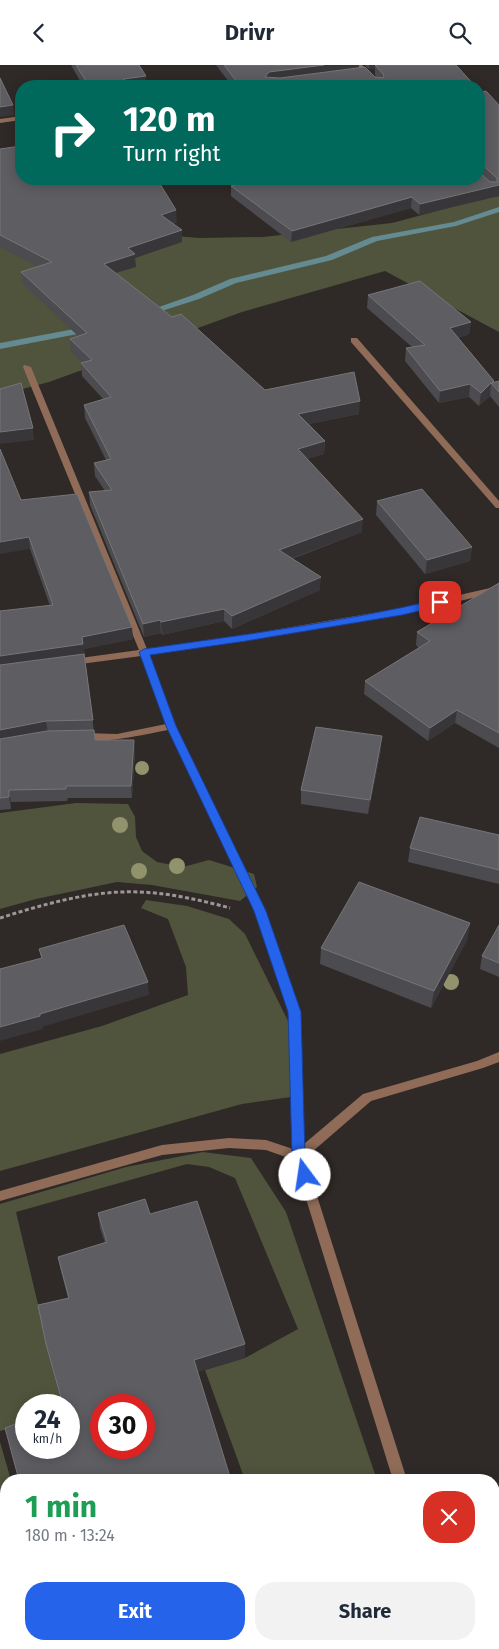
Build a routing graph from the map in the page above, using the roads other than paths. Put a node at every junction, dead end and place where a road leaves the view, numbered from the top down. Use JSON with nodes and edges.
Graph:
{"nodes":[{"id":1,"x":359,"y":65,"type":"edge"},
{"id":2,"x":376,"y":72,"type":"edge"},
{"id":3,"x":366,"y":74,"type":"junction"},
{"id":4,"x":356,"y":75,"type":"edge"},
{"id":5,"x":373,"y":80,"type":"edge"},
{"id":6,"x":15,"y":119,"type":"edge"},
{"id":7,"x":0,"y":121,"type":"edge"},
{"id":8,"x":354,"y":340,"type":"dead end"},
{"id":9,"x":27,"y":367,"type":"dead end"},
{"id":10,"x":499,"y":506,"type":"edge"},
{"id":11,"x":499,"y":589,"type":"edge"},
{"id":12,"x":144,"y":652,"type":"junction"},
{"id":13,"x":67,"y":663,"type":"edge"},
{"id":14,"x":171,"y":726,"type":"junction"},
{"id":15,"x":77,"y":737,"type":"edge"},
{"id":16,"x":499,"y":1057,"type":"edge"},
{"id":17,"x":299,"y":1156,"type":"junction"},
{"id":18,"x":0,"y":1196,"type":"edge"},
{"id":19,"x":398,"y":1474,"type":"edge"}],
"edges":[{"from":1,"to":3,"type":"street"},
{"from":2,"to":3,"type":"street"},
{"from":3,"to":4,"type":"street"},
{"from":3,"to":5,"type":"street"},
{"from":6,"to":7,"type":"street"},
{"from":8,"to":10,"type":"street"},
{"from":9,"to":12,"type":"street"},
{"from":11,"to":12,"type":"street"},
{"from":12,"to":13,"type":"street"},
{"from":12,"to":14,"type":"street"},
{"from":14,"to":15,"type":"street"},
{"from":14,"to":17,"type":"street"},
{"from":16,"to":17,"type":"street"},
{"from":17,"to":18,"type":"street"},
{"from":17,"to":19,"type":"street"}]}
